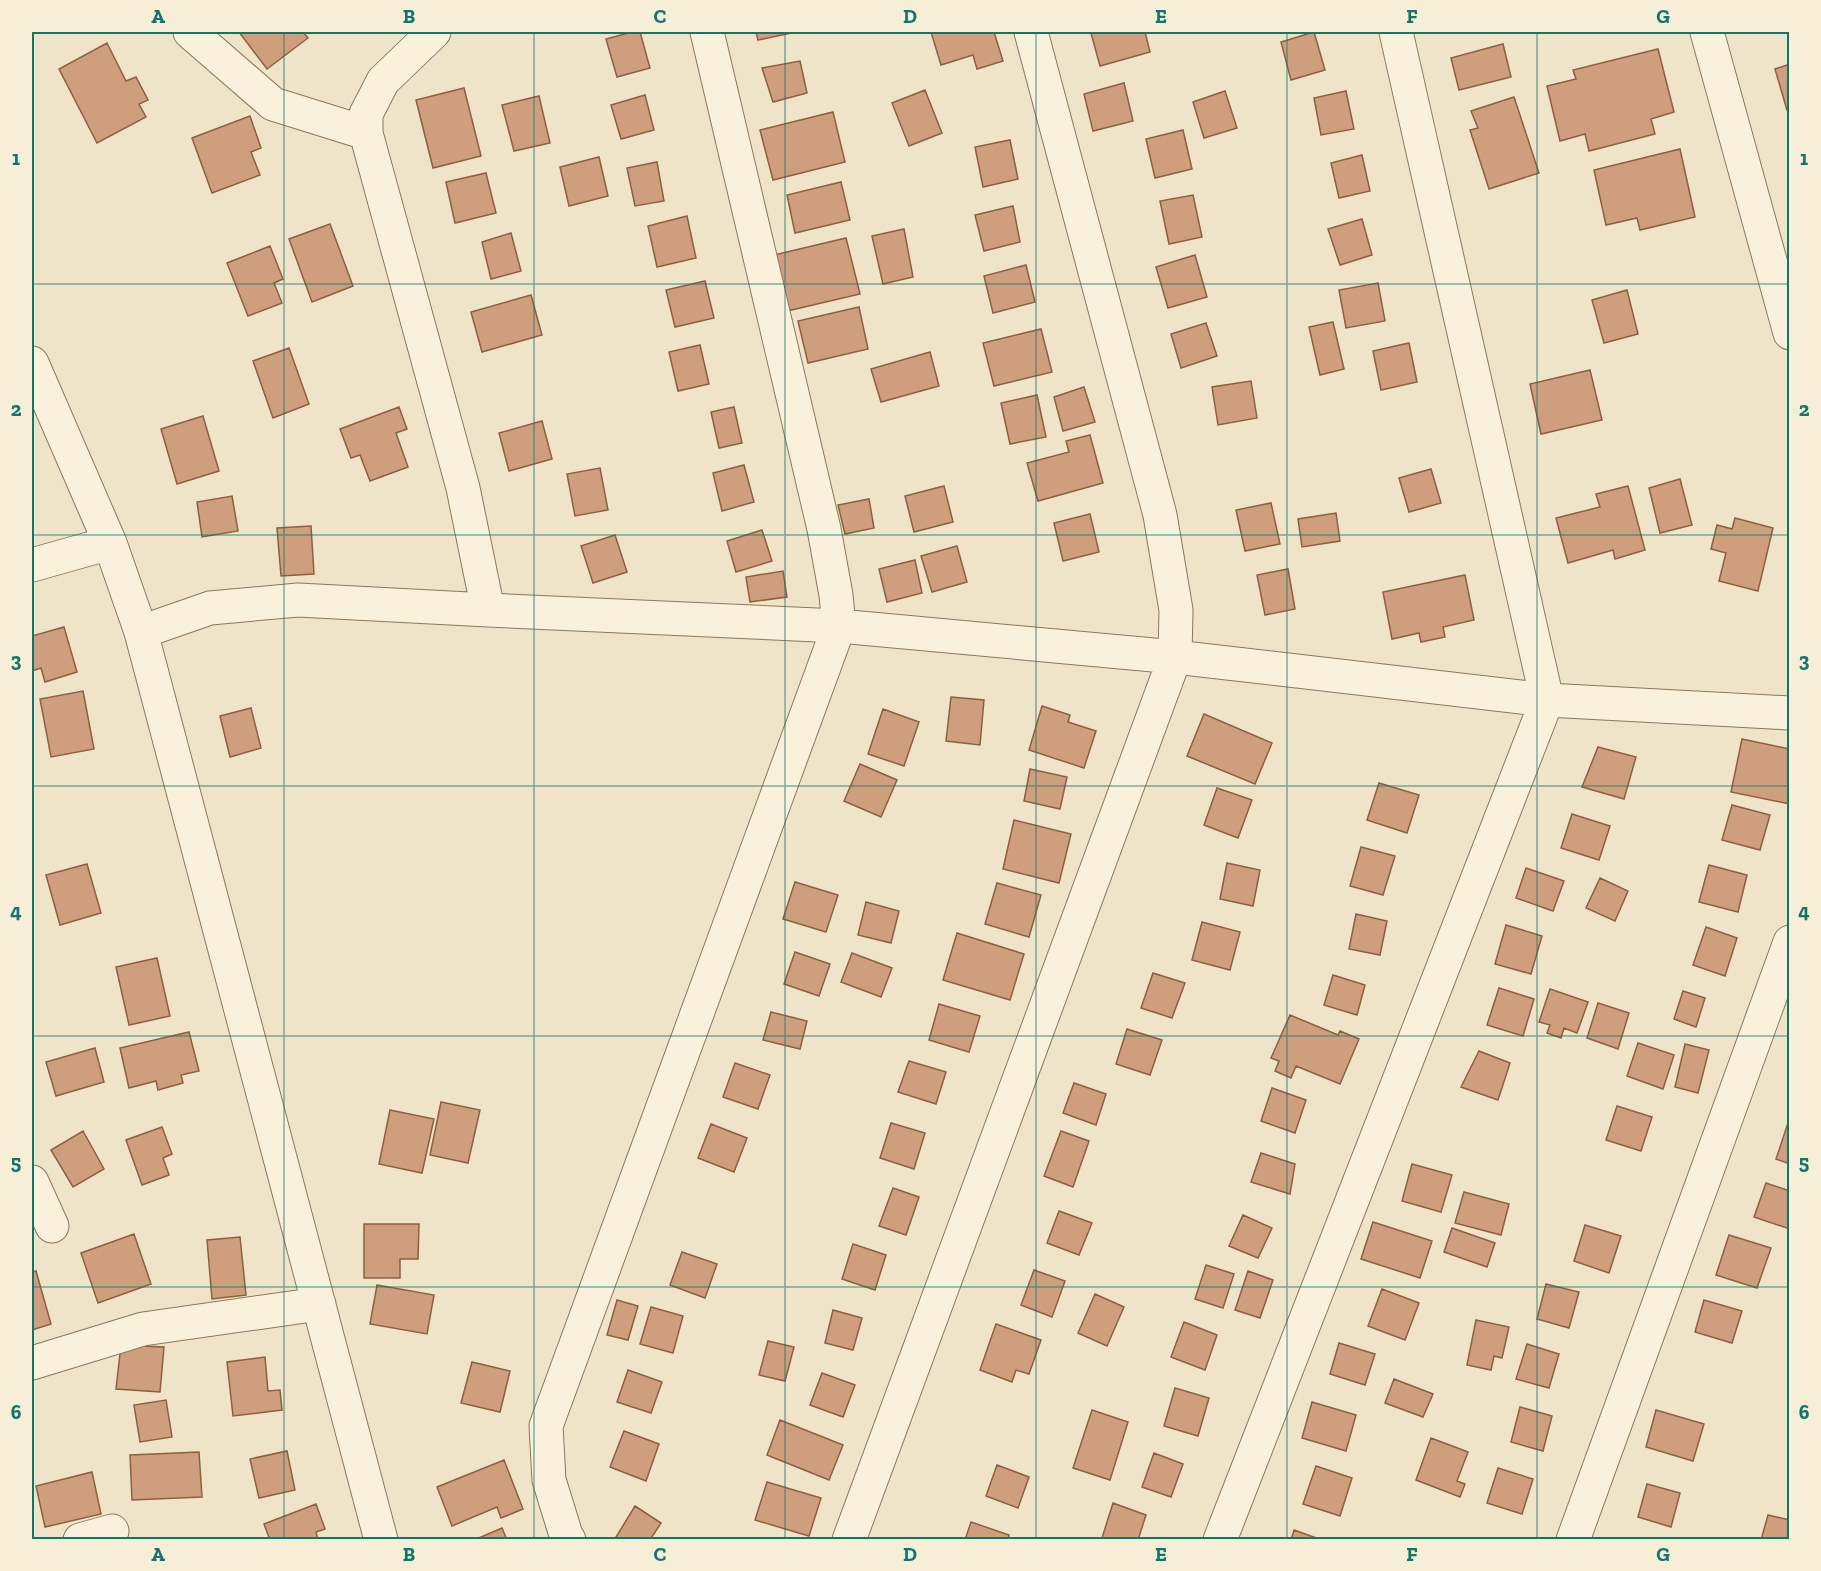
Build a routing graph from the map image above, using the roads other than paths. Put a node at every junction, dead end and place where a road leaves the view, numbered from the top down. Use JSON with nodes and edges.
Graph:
{"nodes":[{"id":1,"x":190,"y":32,"type":"edge"},
{"id":2,"x":434,"y":32,"type":"edge"},
{"id":3,"x":707,"y":32,"type":"edge"},
{"id":4,"x":1030,"y":32,"type":"edge"},
{"id":5,"x":1396,"y":32,"type":"edge"},
{"id":6,"x":1707,"y":32,"type":"edge"},
{"id":7,"x":366,"y":133,"type":"junction"},
{"id":8,"x":1790,"y":333,"type":"edge"},
{"id":9,"x":32,"y":363,"type":"edge"},
{"id":10,"x":110,"y":543,"type":"junction"},
{"id":11,"x":32,"y":565,"type":"edge"},
{"id":12,"x":488,"y":610,"type":"junction"},
{"id":13,"x":839,"y":626,"type":"junction"},
{"id":14,"x":141,"y":632,"type":"junction"},
{"id":15,"x":1175,"y":657,"type":"junction"},
{"id":16,"x":1547,"y":700,"type":"junction"},
{"id":17,"x":1790,"y":713,"type":"edge"},
{"id":18,"x":1790,"y":942,"type":"edge"},
{"id":19,"x":32,"y":1182,"type":"edge"},
{"id":20,"x":52,"y":1226,"type":"dead end"},
{"id":21,"x":319,"y":1304,"type":"junction"},
{"id":22,"x":32,"y":1363,"type":"edge"},
{"id":23,"x":112,"y":1531,"type":"dead end"},
{"id":24,"x":80,"y":1539,"type":"edge"},
{"id":25,"x":381,"y":1539,"type":"edge"},
{"id":26,"x":569,"y":1539,"type":"edge"},
{"id":27,"x":849,"y":1539,"type":"edge"},
{"id":28,"x":1220,"y":1539,"type":"edge"},
{"id":29,"x":1572,"y":1539,"type":"edge"}],
"edges":[{"from":1,"to":7,"type":"street"},
{"from":2,"to":7,"type":"street"},
{"from":3,"to":13,"type":"street"},
{"from":4,"to":15,"type":"street"},
{"from":5,"to":16,"type":"street"},
{"from":6,"to":8,"type":"street"},
{"from":7,"to":12,"type":"street"},
{"from":9,"to":10,"type":"street"},
{"from":10,"to":11,"type":"street"},
{"from":10,"to":14,"type":"street"},
{"from":12,"to":13,"type":"street"},
{"from":12,"to":14,"type":"street"},
{"from":13,"to":15,"type":"street"},
{"from":13,"to":26,"type":"street"},
{"from":14,"to":21,"type":"street"},
{"from":15,"to":16,"type":"street"},
{"from":15,"to":27,"type":"street"},
{"from":16,"to":17,"type":"street"},
{"from":16,"to":28,"type":"street"},
{"from":18,"to":29,"type":"street"},
{"from":19,"to":20,"type":"street"},
{"from":21,"to":22,"type":"street"},
{"from":21,"to":25,"type":"street"},
{"from":23,"to":24,"type":"street"}]}
